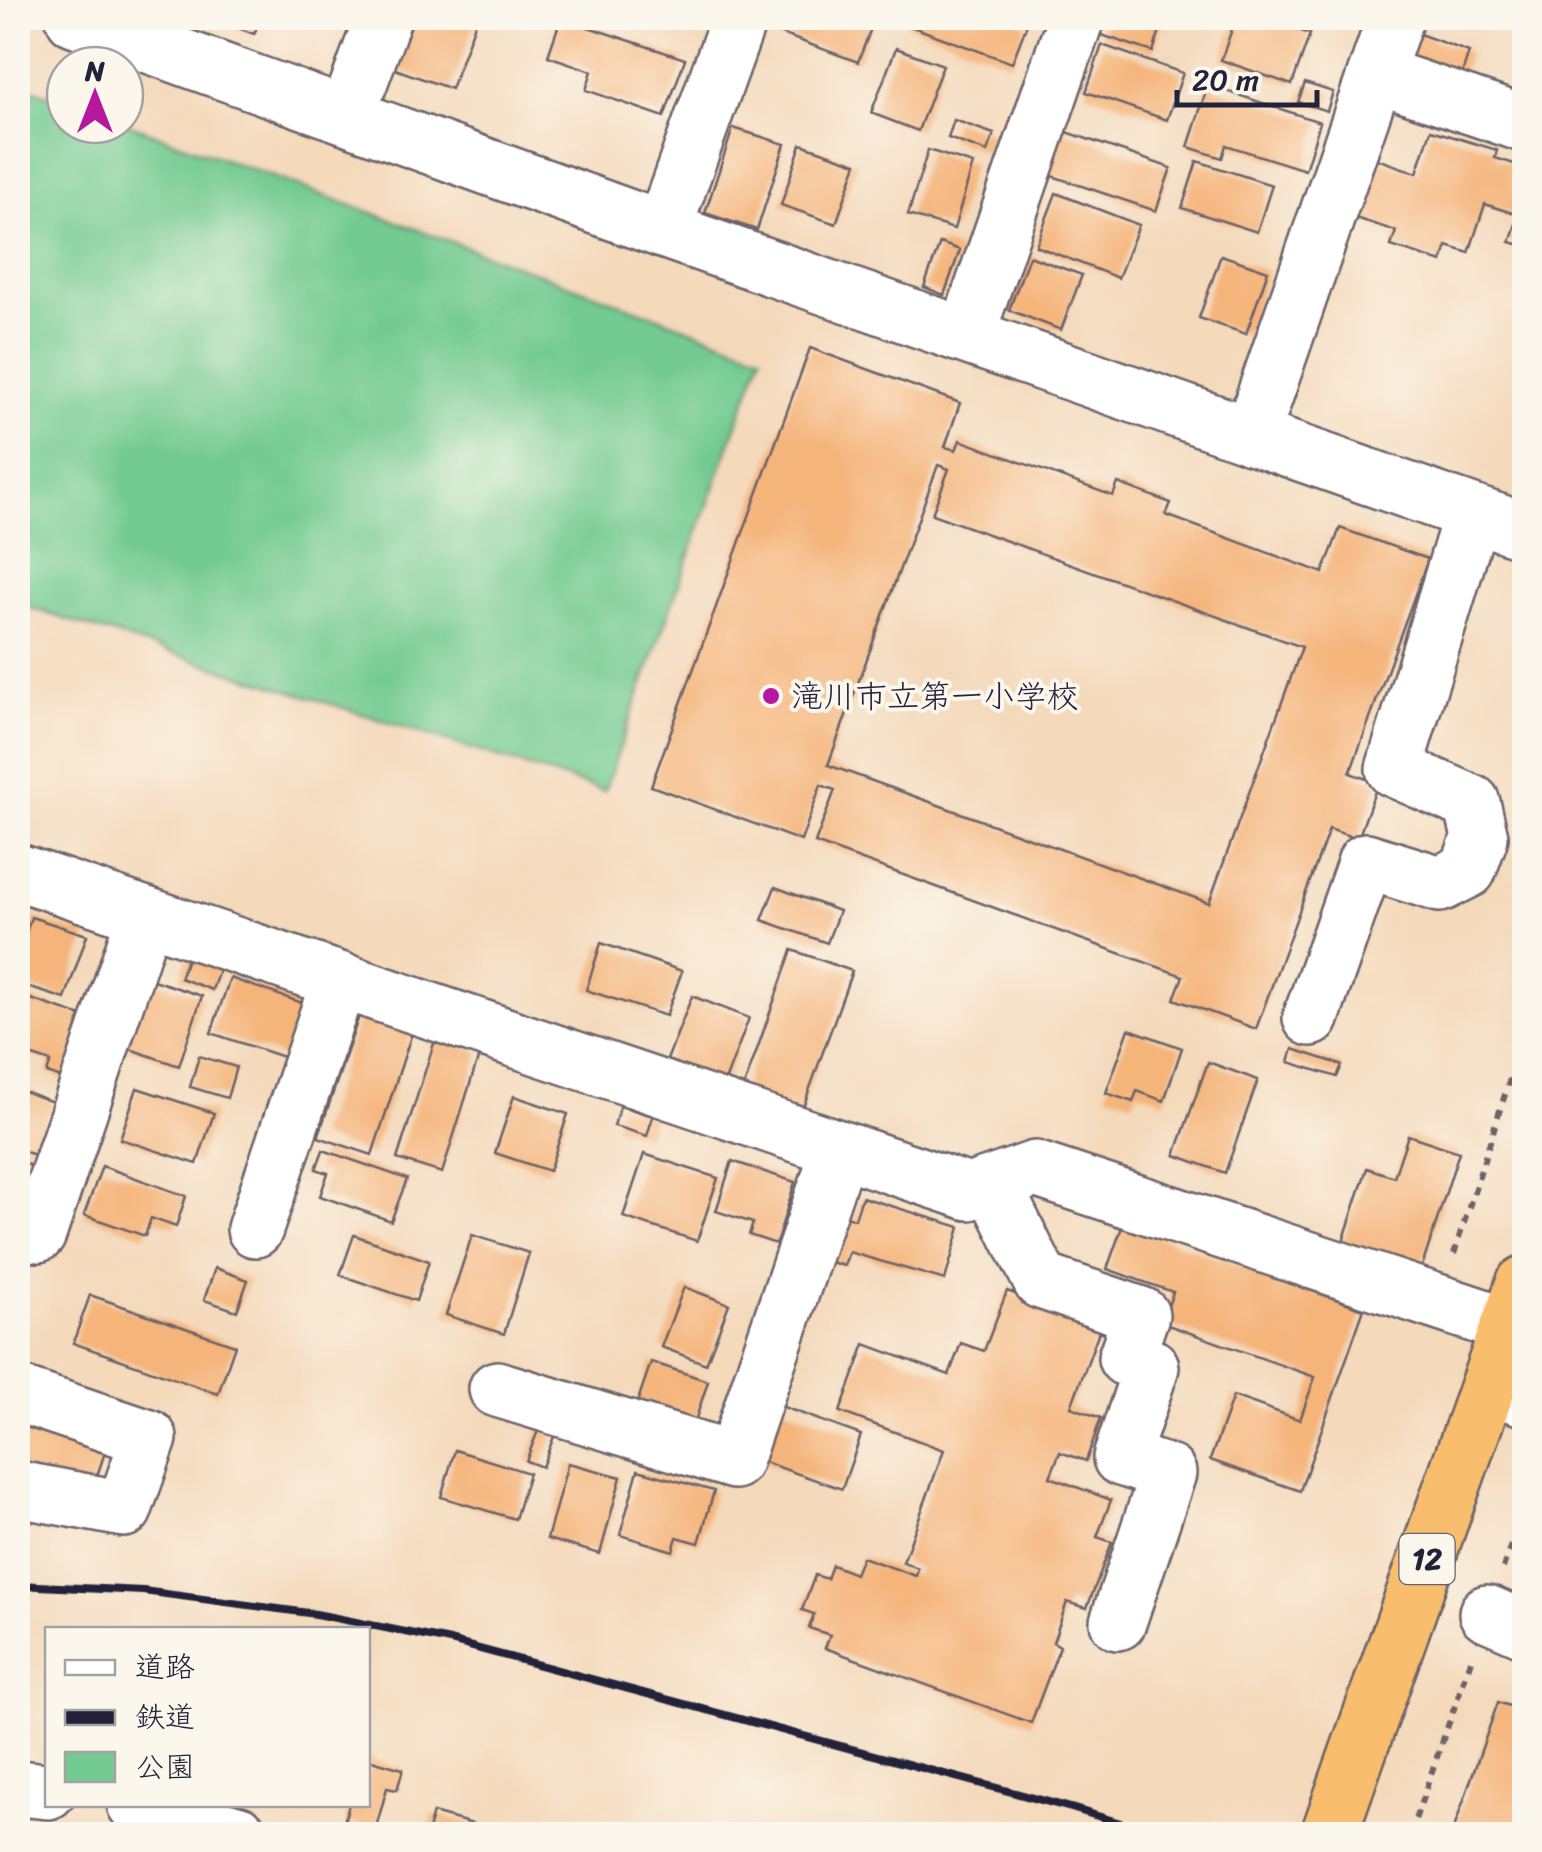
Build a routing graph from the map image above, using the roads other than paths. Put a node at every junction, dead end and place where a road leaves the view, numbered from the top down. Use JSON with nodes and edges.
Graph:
{"nodes":[{"id":1,"x":383,"y":18,"type":"edge"},
{"id":2,"x":739,"y":18,"type":"edge"},
{"id":3,"x":1076,"y":18,"type":"edge"},
{"id":4,"x":1395,"y":18,"type":"edge"},
{"id":5,"x":103,"y":22,"type":"edge"},
{"id":6,"x":1376,"y":74,"type":"junction"},
{"id":7,"x":347,"y":116,"type":"junction"},
{"id":8,"x":1524,"y":124,"type":"edge"},
{"id":9,"x":663,"y":230,"type":"junction"},
{"id":10,"x":967,"y":334,"type":"junction"},
{"id":11,"x":1252,"y":436,"type":"junction"},
{"id":12,"x":1472,"y":513,"type":"junction"},
{"id":13,"x":1524,"y":531,"type":"edge"},
{"id":14,"x":18,"y":872,"type":"edge"},
{"id":15,"x":145,"y":915,"type":"junction"},
{"id":16,"x":339,"y":981,"type":"junction"},
{"id":17,"x":1312,"y":1018,"type":"dead end"},
{"id":18,"x":839,"y":1150,"type":"junction"},
{"id":19,"x":993,"y":1184,"type":"junction"},
{"id":20,"x":255,"y":1229,"type":"dead end"},
{"id":21,"x":38,"y":1234,"type":"dead end"},
{"id":22,"x":1517,"y":1305,"type":"edge"},
{"id":23,"x":497,"y":1389,"type":"dead end"},
{"id":24,"x":1506,"y":1392,"type":"edge"},
{"id":25,"x":18,"y":1394,"type":"edge"},
{"id":26,"x":18,"y":1489,"type":"edge"},
{"id":27,"x":1118,"y":1622,"type":"dead end"},
{"id":28,"x":18,"y":1788,"type":"edge"},
{"id":29,"x":45,"y":1791,"type":"edge"},
{"id":30,"x":145,"y":1807,"type":"edge"},
{"id":31,"x":239,"y":1834,"type":"edge"},
{"id":32,"x":1329,"y":1834,"type":"edge"}],
"edges":[{"from":1,"to":7,"type":"street"},
{"from":2,"to":9,"type":"street"},
{"from":3,"to":10,"type":"street"},
{"from":4,"to":6,"type":"street"},
{"from":5,"to":7,"type":"street"},
{"from":6,"to":8,"type":"street"},
{"from":6,"to":11,"type":"street"},
{"from":7,"to":9,"type":"street"},
{"from":9,"to":10,"type":"street"},
{"from":10,"to":11,"type":"street"},
{"from":11,"to":12,"type":"street"},
{"from":12,"to":13,"type":"street"},
{"from":12,"to":17,"type":"street"},
{"from":14,"to":15,"type":"street"},
{"from":15,"to":16,"type":"street"},
{"from":15,"to":21,"type":"street"},
{"from":16,"to":18,"type":"street"},
{"from":16,"to":20,"type":"street"},
{"from":18,"to":19,"type":"street"},
{"from":18,"to":23,"type":"street"},
{"from":19,"to":22,"type":"street"},
{"from":19,"to":27,"type":"street"},
{"from":22,"to":24,"type":"highway","number":"12"},
{"from":24,"to":32,"type":"highway","number":"12"},
{"from":25,"to":26,"type":"street"},
{"from":28,"to":29,"type":"street"},
{"from":30,"to":31,"type":"street"}]}
